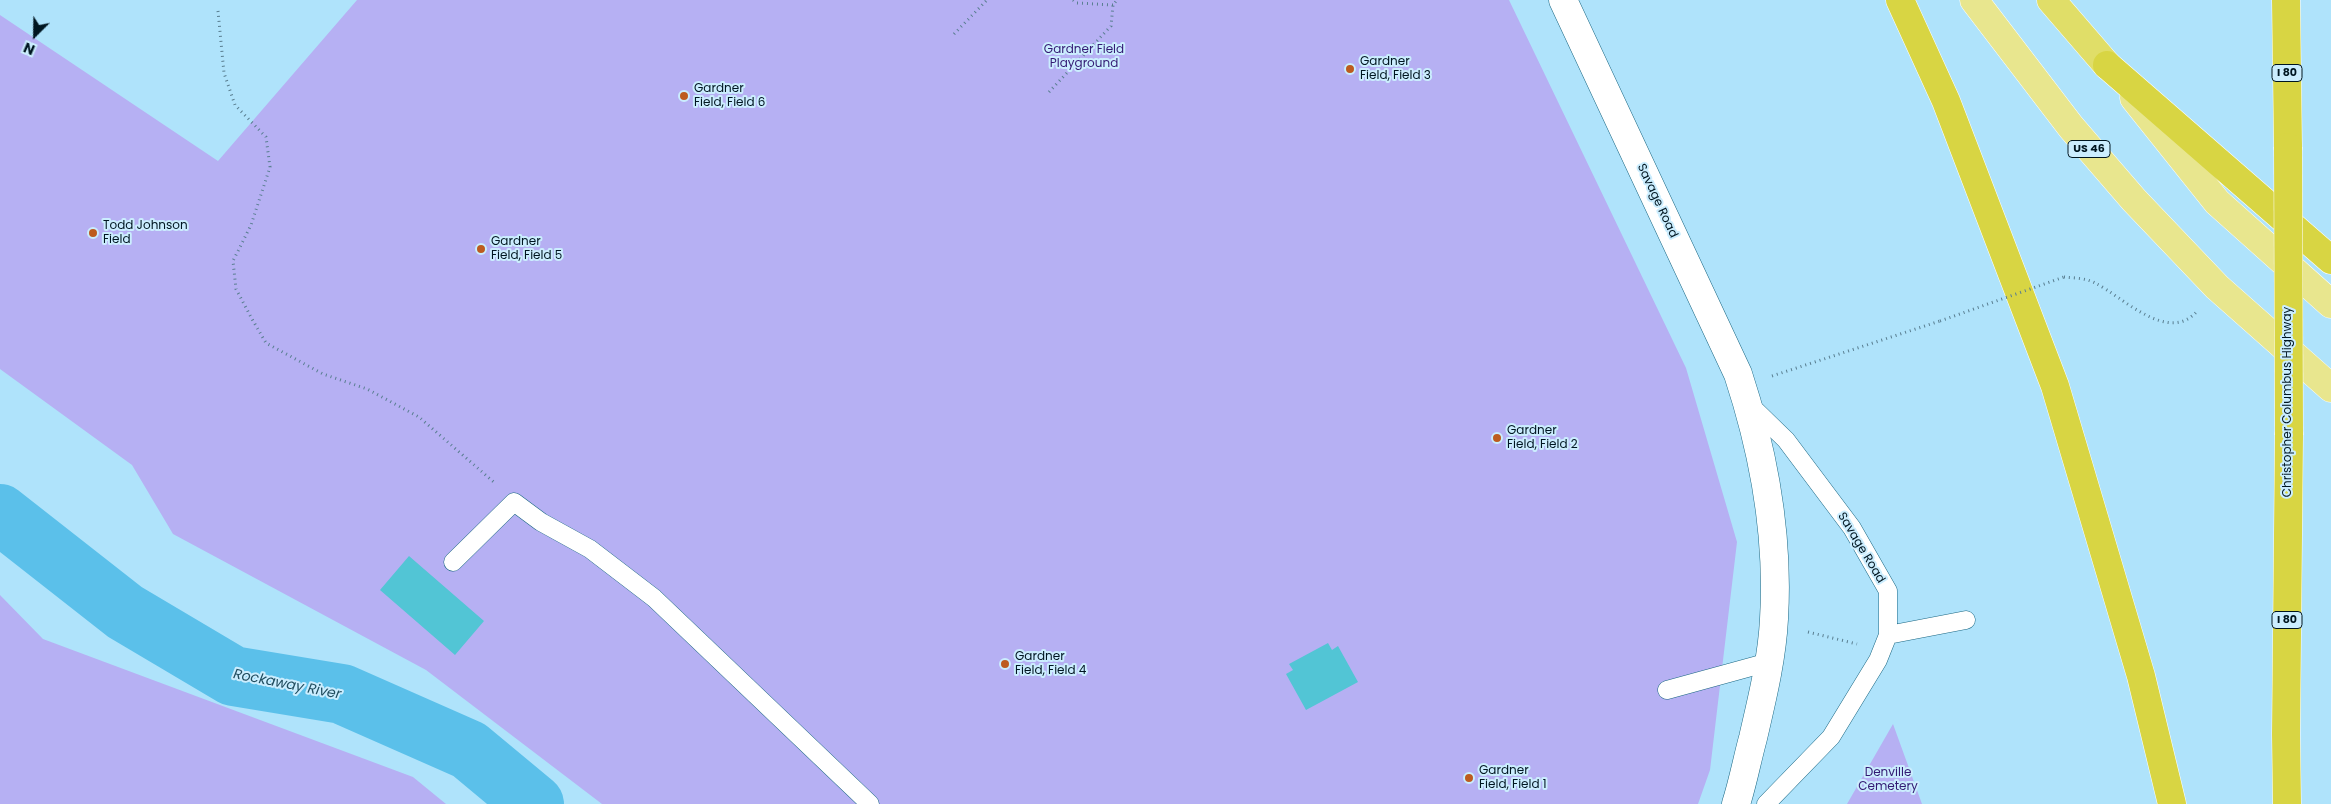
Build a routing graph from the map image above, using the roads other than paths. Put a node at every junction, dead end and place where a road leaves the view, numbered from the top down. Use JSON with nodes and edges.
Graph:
{"nodes":[{"id":1,"x":1563,"y":0,"type":"edge"},
{"id":2,"x":1900,"y":0,"type":"edge"},
{"id":3,"x":1974,"y":0,"type":"edge"},
{"id":4,"x":2051,"y":0,"type":"edge"},
{"id":5,"x":2286,"y":0,"type":"edge"},
{"id":6,"x":2107,"y":65,"type":"junction"},
{"id":7,"x":2331,"y":260,"type":"edge"},
{"id":8,"x":2331,"y":304,"type":"edge"},
{"id":9,"x":2331,"y":388,"type":"edge"},
{"id":10,"x":1748,"y":403,"type":"junction"},
{"id":11,"x":453,"y":562,"type":"dead end"},
{"id":12,"x":1966,"y":620,"type":"dead end"},
{"id":13,"x":1885,"y":642,"type":"junction"},
{"id":14,"x":1769,"y":662,"type":"junction"},
{"id":15,"x":1667,"y":690,"type":"dead end"},
{"id":16,"x":870,"y":804,"type":"edge"},
{"id":17,"x":1736,"y":804,"type":"edge"},
{"id":18,"x":1766,"y":804,"type":"edge"},
{"id":19,"x":2172,"y":804,"type":"edge"},
{"id":20,"x":2287,"y":804,"type":"edge"}],
"edges":[{"from":1,"to":10,"type":"street","name":"Savage Road"},
{"from":2,"to":19,"type":"highway"},
{"from":3,"to":9,"type":"main road","number":"US 46"},
{"from":4,"to":6,"type":"highway"},
{"from":5,"to":20,"type":"highway","name":"Christopher Columbus Highway","number":"I 80","bridge":true},
{"from":6,"to":7,"type":"highway"},
{"from":6,"to":8,"type":"main road"},
{"from":10,"to":13,"type":"lane","name":"Savage Road"},
{"from":10,"to":14,"type":"street","name":"Savage Road"},
{"from":11,"to":16,"type":"lane"},
{"from":12,"to":13,"type":"lane"},
{"from":13,"to":18,"type":"lane","name":"Savage Road"},
{"from":14,"to":15,"type":"lane"},
{"from":14,"to":17,"type":"street","name":"Savage Road"}]}
